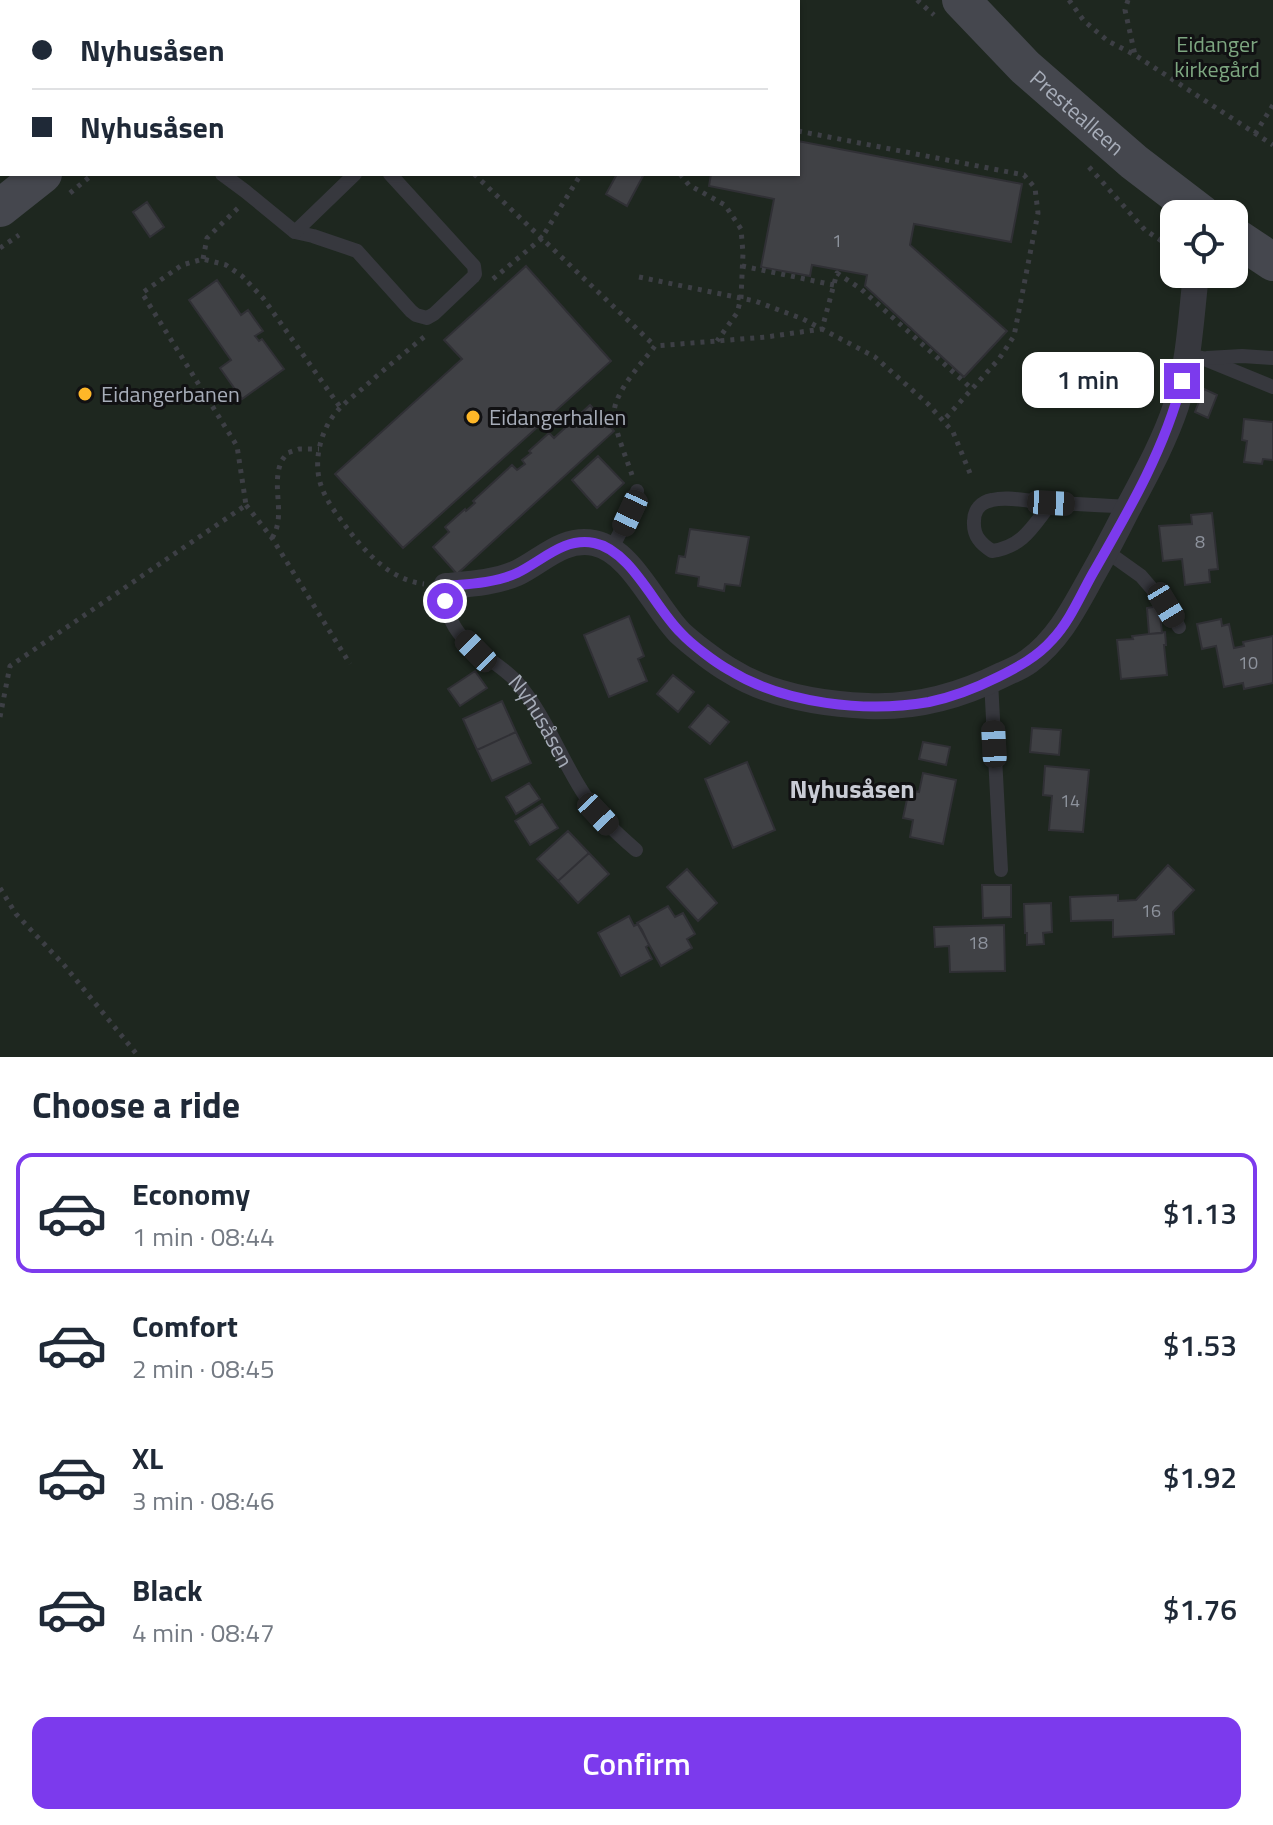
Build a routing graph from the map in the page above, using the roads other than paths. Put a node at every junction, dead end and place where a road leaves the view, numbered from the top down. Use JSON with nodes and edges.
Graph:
{"nodes":[{"id":1,"x":961,"y":0,"type":"edge"},
{"id":2,"x":225,"y":176,"type":"edge"},
{"id":3,"x":353,"y":176,"type":"edge"},
{"id":4,"x":392,"y":176,"type":"edge"},
{"id":5,"x":1183,"y":200,"type":"edge"},
{"id":6,"x":295,"y":232,"type":"junction"},
{"id":7,"x":1248,"y":245,"type":"edge"},
{"id":8,"x":1273,"y":262,"type":"edge"},
{"id":9,"x":1196,"y":288,"type":"edge"},
{"id":10,"x":1195,"y":357,"type":"junction"},
{"id":11,"x":1273,"y":358,"type":"edge"},
{"id":12,"x":1273,"y":387,"type":"edge"},
{"id":13,"x":637,"y":491,"type":"road end"},
{"id":14,"x":1051,"y":503,"type":"junction"},
{"id":15,"x":1129,"y":507,"type":"junction"},
{"id":16,"x":611,"y":550,"type":"junction"},
{"id":17,"x":1106,"y":551,"type":"junction"},
{"id":18,"x":446,"y":586,"type":"joint"},
{"id":19,"x":1179,"y":627,"type":"dead end"},
{"id":20,"x":991,"y":681,"type":"junction"},
{"id":21,"x":636,"y":850,"type":"dead end"},
{"id":22,"x":1001,"y":870,"type":"dead end"}],
"edges":[{"from":1,"to":5,"type":"street","name":"Prestealleen"},
{"from":2,"to":6,"type":"lane"},
{"from":3,"to":6,"type":"lane"},
{"from":4,"to":6,"type":"lane"},
{"from":7,"to":8,"type":"street"},
{"from":9,"to":10,"type":"street"},
{"from":10,"to":11,"type":"lane"},
{"from":10,"to":12,"type":"lane"},
{"from":10,"to":15,"type":"street"},
{"from":13,"to":16,"type":"lane"},
{"from":14,"to":14,"type":"lane"},
{"from":14,"to":15,"type":"lane"},
{"from":15,"to":17,"type":"street"},
{"from":16,"to":18,"type":"street"},
{"from":16,"to":20,"type":"street"},
{"from":17,"to":19,"type":"lane"},
{"from":17,"to":20,"type":"street"},
{"from":18,"to":21,"type":"lane","name":"Nyhusåsen"},
{"from":20,"to":22,"type":"lane"}]}
